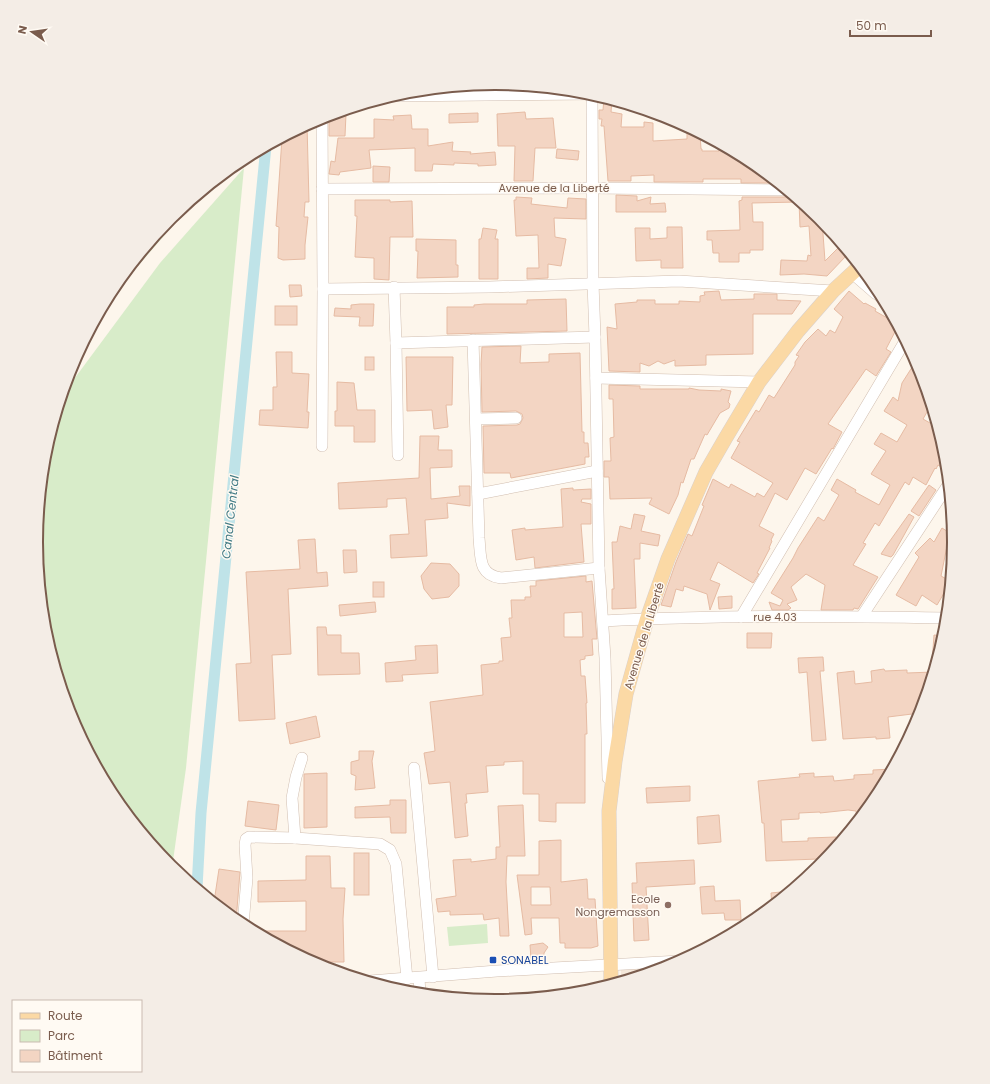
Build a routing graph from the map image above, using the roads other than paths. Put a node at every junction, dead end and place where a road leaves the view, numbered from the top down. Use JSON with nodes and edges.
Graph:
{"nodes":[{"id":1,"x":556,"y":94,"type":"edge"},
{"id":2,"x":426,"y":96,"type":"edge"},
{"id":3,"x":592,"y":101,"type":"edge"},
{"id":4,"x":322,"y":124,"type":"edge"},
{"id":5,"x":593,"y":188,"type":"junction"},
{"id":6,"x":322,"y":189,"type":"junction"},
{"id":7,"x":778,"y":190,"type":"edge"},
{"id":8,"x":856,"y":270,"type":"edge"},
{"id":9,"x":593,"y":283,"type":"junction"},
{"id":10,"x":394,"y":287,"type":"junction"},
{"id":11,"x":323,"y":289,"type":"junction"},
{"id":12,"x":833,"y":291,"type":"junction"},
{"id":13,"x":596,"y":337,"type":"junction"},
{"id":14,"x":473,"y":340,"type":"junction"},
{"id":15,"x":396,"y":342,"type":"junction"},
{"id":16,"x":902,"y":346,"type":"edge"},
{"id":17,"x":596,"y":378,"type":"junction"},
{"id":18,"x":759,"y":382,"type":"junction"},
{"id":19,"x":516,"y":418,"type":"dead end"},
{"id":20,"x":476,"y":419,"type":"junction"},
{"id":21,"x":322,"y":446,"type":"dead end"},
{"id":22,"x":398,"y":455,"type":"dead end"},
{"id":23,"x":597,"y":471,"type":"junction"},
{"id":24,"x":944,"y":491,"type":"edge"},
{"id":25,"x":478,"y":494,"type":"junction"},
{"id":26,"x":599,"y":568,"type":"junction"},
{"id":27,"x":862,"y":616,"type":"junction"},
{"id":28,"x":741,"y":617,"type":"junction"},
{"id":29,"x":940,"y":618,"type":"edge"},
{"id":30,"x":647,"y":619,"type":"junction"},
{"id":31,"x":603,"y":621,"type":"junction"},
{"id":32,"x":302,"y":758,"type":"dead end"},
{"id":33,"x":414,"y":768,"type":"dead end"},
{"id":34,"x":609,"y":811,"type":"junction"},
{"id":35,"x":295,"y":838,"type":"junction"},
{"id":36,"x":244,"y":918,"type":"edge"},
{"id":37,"x":662,"y":962,"type":"edge"},
{"id":38,"x":610,"y":966,"type":"junction"},
{"id":39,"x":434,"y":977,"type":"junction"},
{"id":40,"x":420,"y":978,"type":"junction"},
{"id":41,"x":406,"y":979,"type":"junction"},
{"id":42,"x":611,"y":979,"type":"edge"},
{"id":43,"x":384,"y":980,"type":"edge"},
{"id":44,"x":420,"y":987,"type":"edge"}],
"edges":[{"from":1,"to":2,"type":"street"},
{"from":3,"to":5,"type":"street"},
{"from":4,"to":6,"type":"street"},
{"from":5,"to":6,"type":"street","name":"Avenue de la Liberté"},
{"from":5,"to":7,"type":"street","name":"Avenue de la Liberté"},
{"from":5,"to":9,"type":"street"},
{"from":6,"to":11,"type":"street"},
{"from":8,"to":12,"type":"main road","name":"Avenue de la Liberté"},
{"from":9,"to":10,"type":"street"},
{"from":9,"to":12,"type":"street"},
{"from":9,"to":13,"type":"street"},
{"from":10,"to":11,"type":"street"},
{"from":10,"to":15,"type":"street"},
{"from":11,"to":21,"type":"street"},
{"from":12,"to":18,"type":"main road","name":"Avenue de la Liberté"},
{"from":13,"to":14,"type":"street"},
{"from":13,"to":17,"type":"street"},
{"from":14,"to":15,"type":"street"},
{"from":14,"to":20,"type":"street"},
{"from":15,"to":22,"type":"street"},
{"from":16,"to":28,"type":"street"},
{"from":17,"to":18,"type":"street"},
{"from":17,"to":23,"type":"street"},
{"from":18,"to":30,"type":"main road","name":"Avenue de la Liberté"},
{"from":19,"to":20,"type":"street"},
{"from":20,"to":25,"type":"street"},
{"from":23,"to":25,"type":"street"},
{"from":23,"to":26,"type":"street"},
{"from":24,"to":27,"type":"street"},
{"from":25,"to":26,"type":"street"},
{"from":26,"to":31,"type":"street"},
{"from":27,"to":28,"type":"street","name":"rue 4.03"},
{"from":27,"to":29,"type":"street","name":"rue 4.03"},
{"from":28,"to":30,"type":"street","name":"rue 4.03"},
{"from":30,"to":31,"type":"street","name":"rue 4.03"},
{"from":30,"to":34,"type":"main road","name":"Avenue de la Liberté"},
{"from":31,"to":34,"type":"street"},
{"from":32,"to":35,"type":"street"},
{"from":33,"to":39,"type":"street"},
{"from":34,"to":38,"type":"main road","name":"Avenue de la Liberté"},
{"from":35,"to":36,"type":"street"},
{"from":35,"to":41,"type":"street"},
{"from":37,"to":38,"type":"street"},
{"from":38,"to":39,"type":"street"},
{"from":38,"to":42,"type":"main road","name":"Avenue de la Liberté"},
{"from":39,"to":40,"type":"street"},
{"from":40,"to":41,"type":"street"},
{"from":40,"to":44,"type":"street"},
{"from":41,"to":43,"type":"street"}]}
